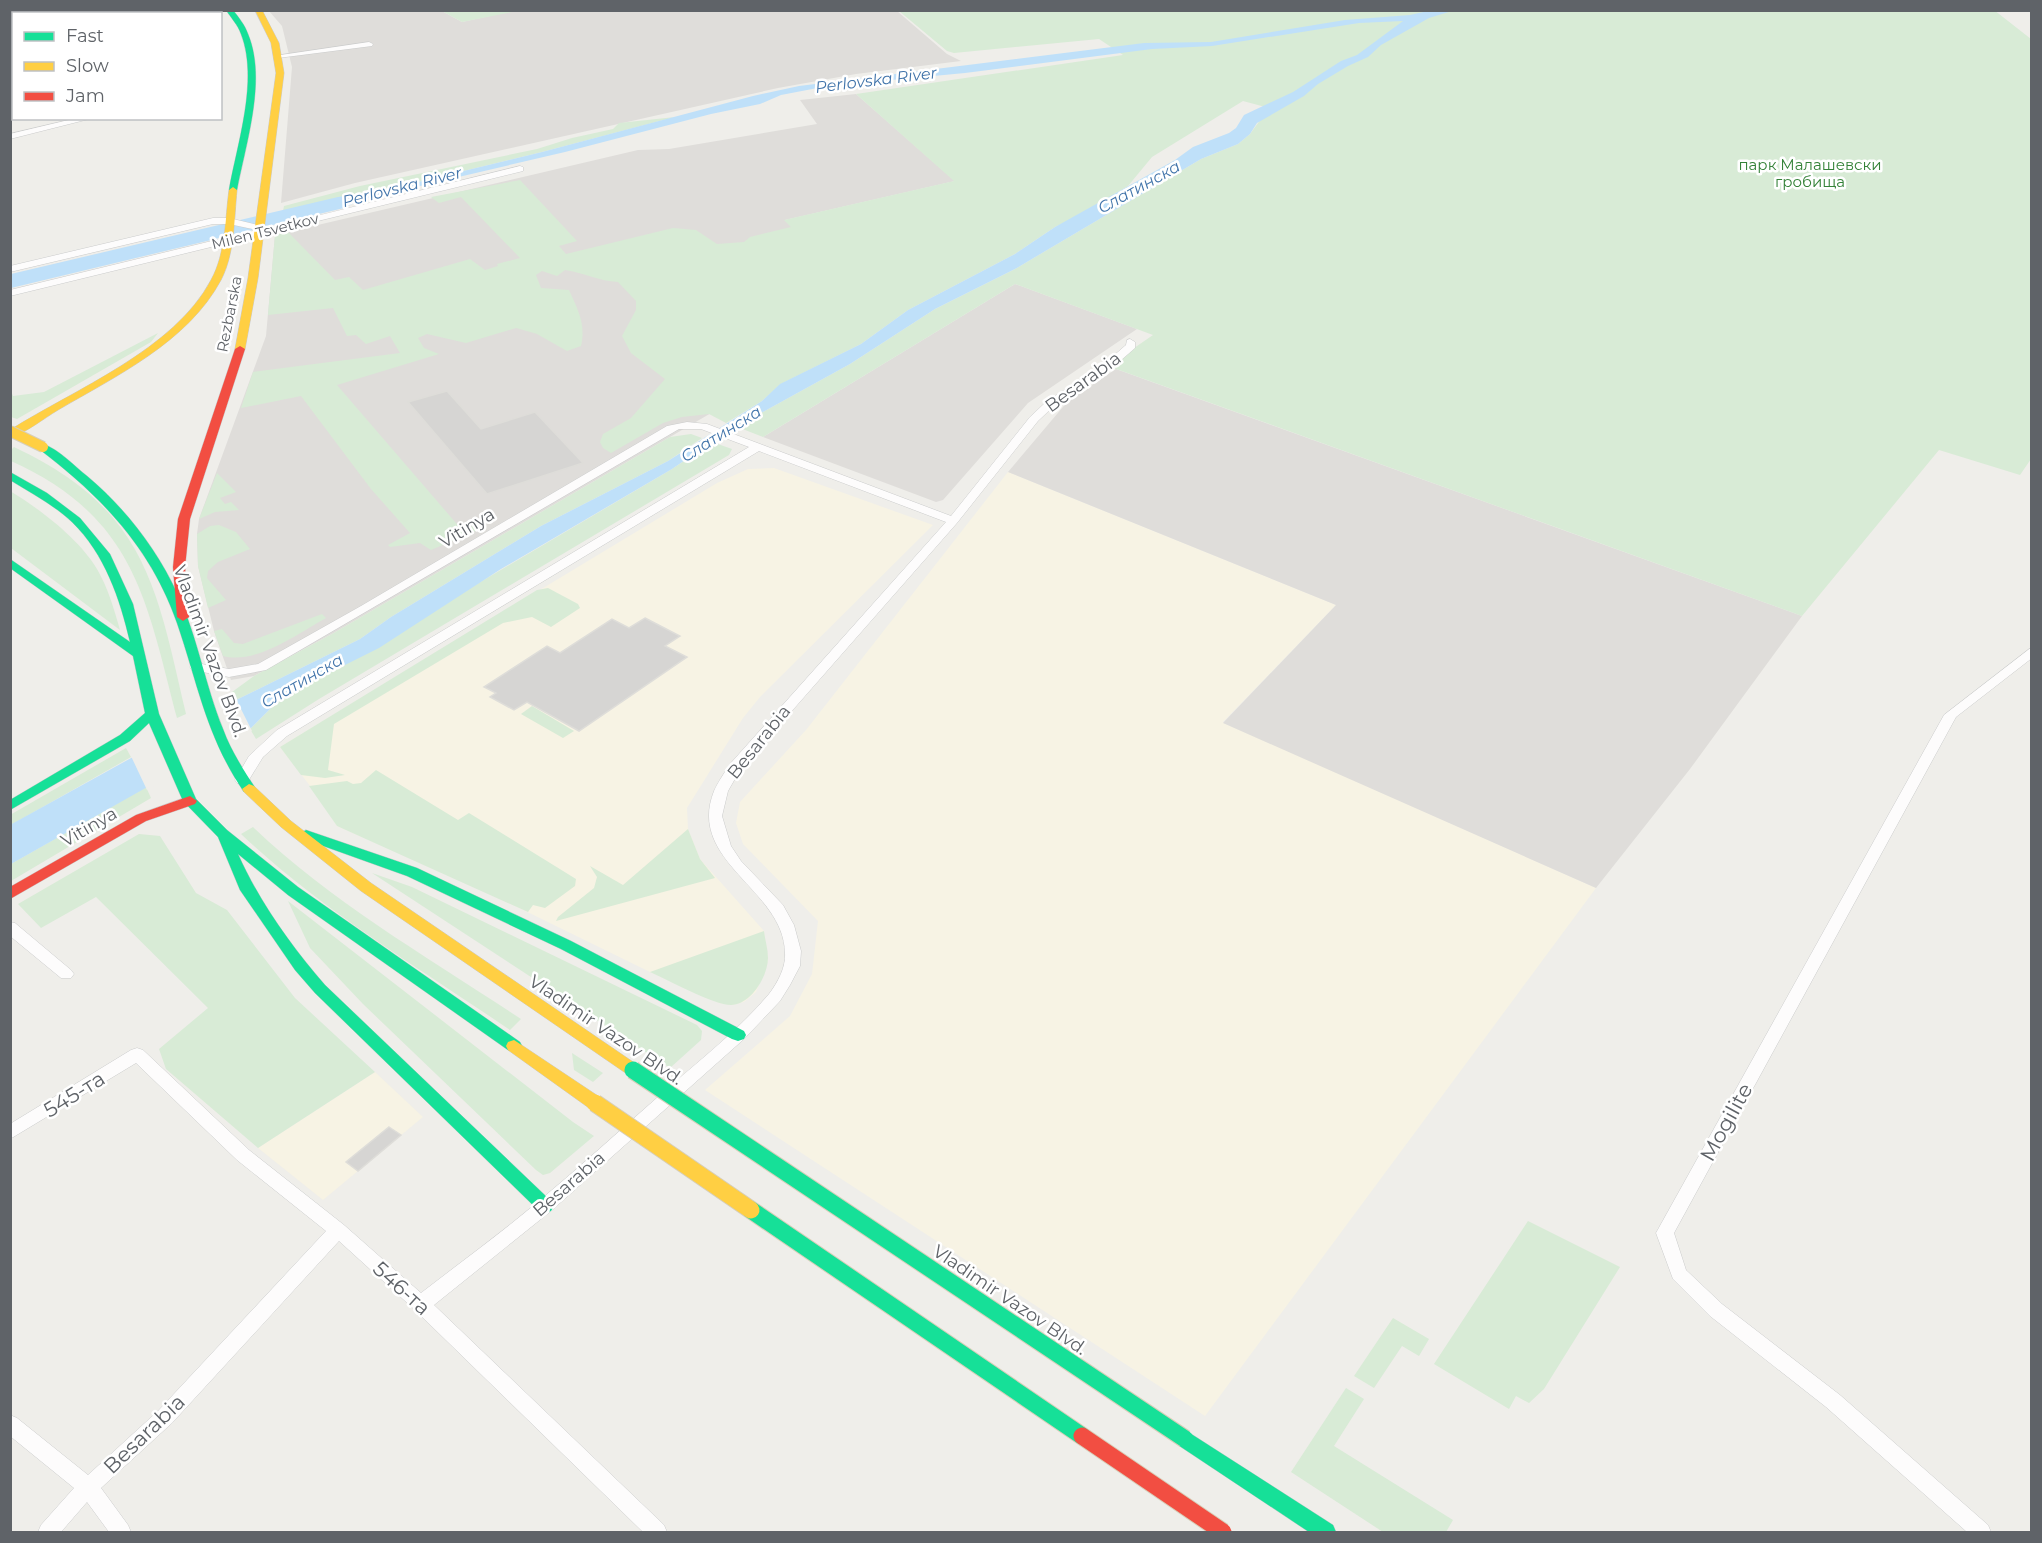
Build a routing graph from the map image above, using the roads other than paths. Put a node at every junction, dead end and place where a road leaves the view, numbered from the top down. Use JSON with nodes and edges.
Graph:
{"nodes":[{"id":1,"x":229,"y":10,"type":"edge"},
{"id":2,"x":258,"y":10,"type":"edge"},
{"id":3,"x":369,"y":44,"type":"dead end"},
{"id":4,"x":278,"y":56,"type":"junction"},
{"id":5,"x":81,"y":120,"type":"edge"},
{"id":6,"x":10,"y":124,"type":"edge"},
{"id":7,"x":15,"y":136,"type":"edge"},
{"id":8,"x":520,"y":169,"type":"dead end"},
{"id":9,"x":229,"y":221,"type":"junction"},
{"id":10,"x":258,"y":230,"type":"junction"},
{"id":11,"x":227,"y":240,"type":"junction"},
{"id":12,"x":10,"y":269,"type":"edge"},
{"id":13,"x":10,"y":293,"type":"edge"},
{"id":14,"x":1130,"y":342,"type":"dead end"},
{"id":15,"x":10,"y":433,"type":"edge"},
{"id":16,"x":756,"y":448,"type":"junction"},
{"id":17,"x":10,"y":475,"type":"edge"},
{"id":18,"x":953,"y":521,"type":"junction"},
{"id":19,"x":10,"y":562,"type":"edge"},
{"id":20,"x":183,"y":622,"type":"junction"},
{"id":21,"x":2031,"y":651,"type":"edge"},
{"id":22,"x":139,"y":655,"type":"junction"},
{"id":23,"x":196,"y":667,"type":"junction"},
{"id":24,"x":152,"y":714,"type":"junction"},
{"id":25,"x":242,"y":780,"type":"junction"},
{"id":26,"x":190,"y":801,"type":"junction"},
{"id":27,"x":10,"y":806,"type":"edge"},
{"id":28,"x":293,"y":831,"type":"junction"},
{"id":29,"x":222,"y":833,"type":"junction"},
{"id":30,"x":10,"y":894,"type":"edge"},
{"id":31,"x":10,"y":927,"type":"edge"},
{"id":32,"x":66,"y":974,"type":"dead end"},
{"id":33,"x":738,"y":1035,"type":"junction"},
{"id":34,"x":137,"y":1054,"type":"joint"},
{"id":35,"x":10,"y":1133,"type":"edge"},
{"id":36,"x":545,"y":1206,"type":"junction"},
{"id":37,"x":338,"y":1230,"type":"junction"},
{"id":38,"x":421,"y":1304,"type":"junction"},
{"id":39,"x":10,"y":1424,"type":"edge"},
{"id":40,"x":88,"y":1487,"type":"junction"},
{"id":41,"x":48,"y":1533,"type":"edge"},
{"id":42,"x":121,"y":1533,"type":"edge"},
{"id":43,"x":657,"y":1533,"type":"edge"},
{"id":44,"x":1223,"y":1533,"type":"edge"},
{"id":45,"x":1326,"y":1533,"type":"edge"},
{"id":46,"x":1982,"y":1533,"type":"edge"}],
"edges":[{"from":1,"to":9,"type":"main road","name":"Rezbarska"},
{"from":2,"to":4,"type":"main road","name":"Rezbarska"},
{"from":3,"to":4,"type":"street"},
{"from":4,"to":10,"type":"main road","name":"Rezbarska"},
{"from":5,"to":7,"type":"street"},
{"from":6,"to":7,"type":"street"},
{"from":8,"to":10,"type":"street","name":"Milen Tsvetkov"},
{"from":9,"to":10,"type":"street","name":"Milen Tsvetkov"},
{"from":9,"to":11,"type":"main road","name":"Rezbarska"},
{"from":9,"to":12,"type":"street","name":"Milen Tsvetkov"},
{"from":10,"to":11,"type":"street","name":"Milen Tsvetkov"},
{"from":10,"to":20,"type":"main road","name":"Rezbarska"},
{"from":11,"to":13,"type":"street","name":"Milen Tsvetkov"},
{"from":11,"to":15,"type":"main road","name":"Rezbarska"},
{"from":14,"to":18,"type":"street","name":"Besarabia"},
{"from":15,"to":20,"type":"main road","name":"Vladimir Vazov Blvd.","bridge":true},
{"from":16,"to":18,"type":"street","name":"Vitinya"},
{"from":16,"to":23,"type":"street","name":"Vitinya"},
{"from":16,"to":25,"type":"street"},
{"from":17,"to":22,"type":"main road"},
{"from":18,"to":33,"type":"street","name":"Besarabia"},
{"from":19,"to":22,"type":"main road"},
{"from":20,"to":23,"type":"main road","name":"Vladimir Vazov Blvd."},
{"from":21,"to":46,"type":"street","name":"Mogilite"},
{"from":22,"to":24,"type":"main road"},
{"from":23,"to":25,"type":"main road","name":"Vladimir Vazov Blvd."},
{"from":24,"to":26,"type":"main road"},
{"from":24,"to":27,"type":"main road"},
{"from":25,"to":28,"type":"main road","name":"Vladimir Vazov Blvd."},
{"from":26,"to":29,"type":"main road"},
{"from":26,"to":30,"type":"main road","name":"Vitinya"},
{"from":28,"to":33,"type":"main road"},
{"from":28,"to":45,"type":"main road","name":"Vladimir Vazov Blvd.","bridge":true},
{"from":29,"to":36,"type":"main road"},
{"from":29,"to":44,"type":"main road","bridge":true},
{"from":31,"to":32,"type":"street"},
{"from":33,"to":36,"type":"street","name":"Besarabia"},
{"from":34,"to":35,"type":"street","name":"545-та"},
{"from":34,"to":37,"type":"street","name":"546-та"},
{"from":36,"to":38,"type":"street","name":"Besarabia"},
{"from":37,"to":38,"type":"street","name":"546-та"},
{"from":37,"to":40,"type":"street","name":"Besarabia"},
{"from":38,"to":43,"type":"street","name":"546-та"},
{"from":39,"to":40,"type":"street"},
{"from":40,"to":41,"type":"street","name":"Besarabia"},
{"from":40,"to":42,"type":"street"}]}
